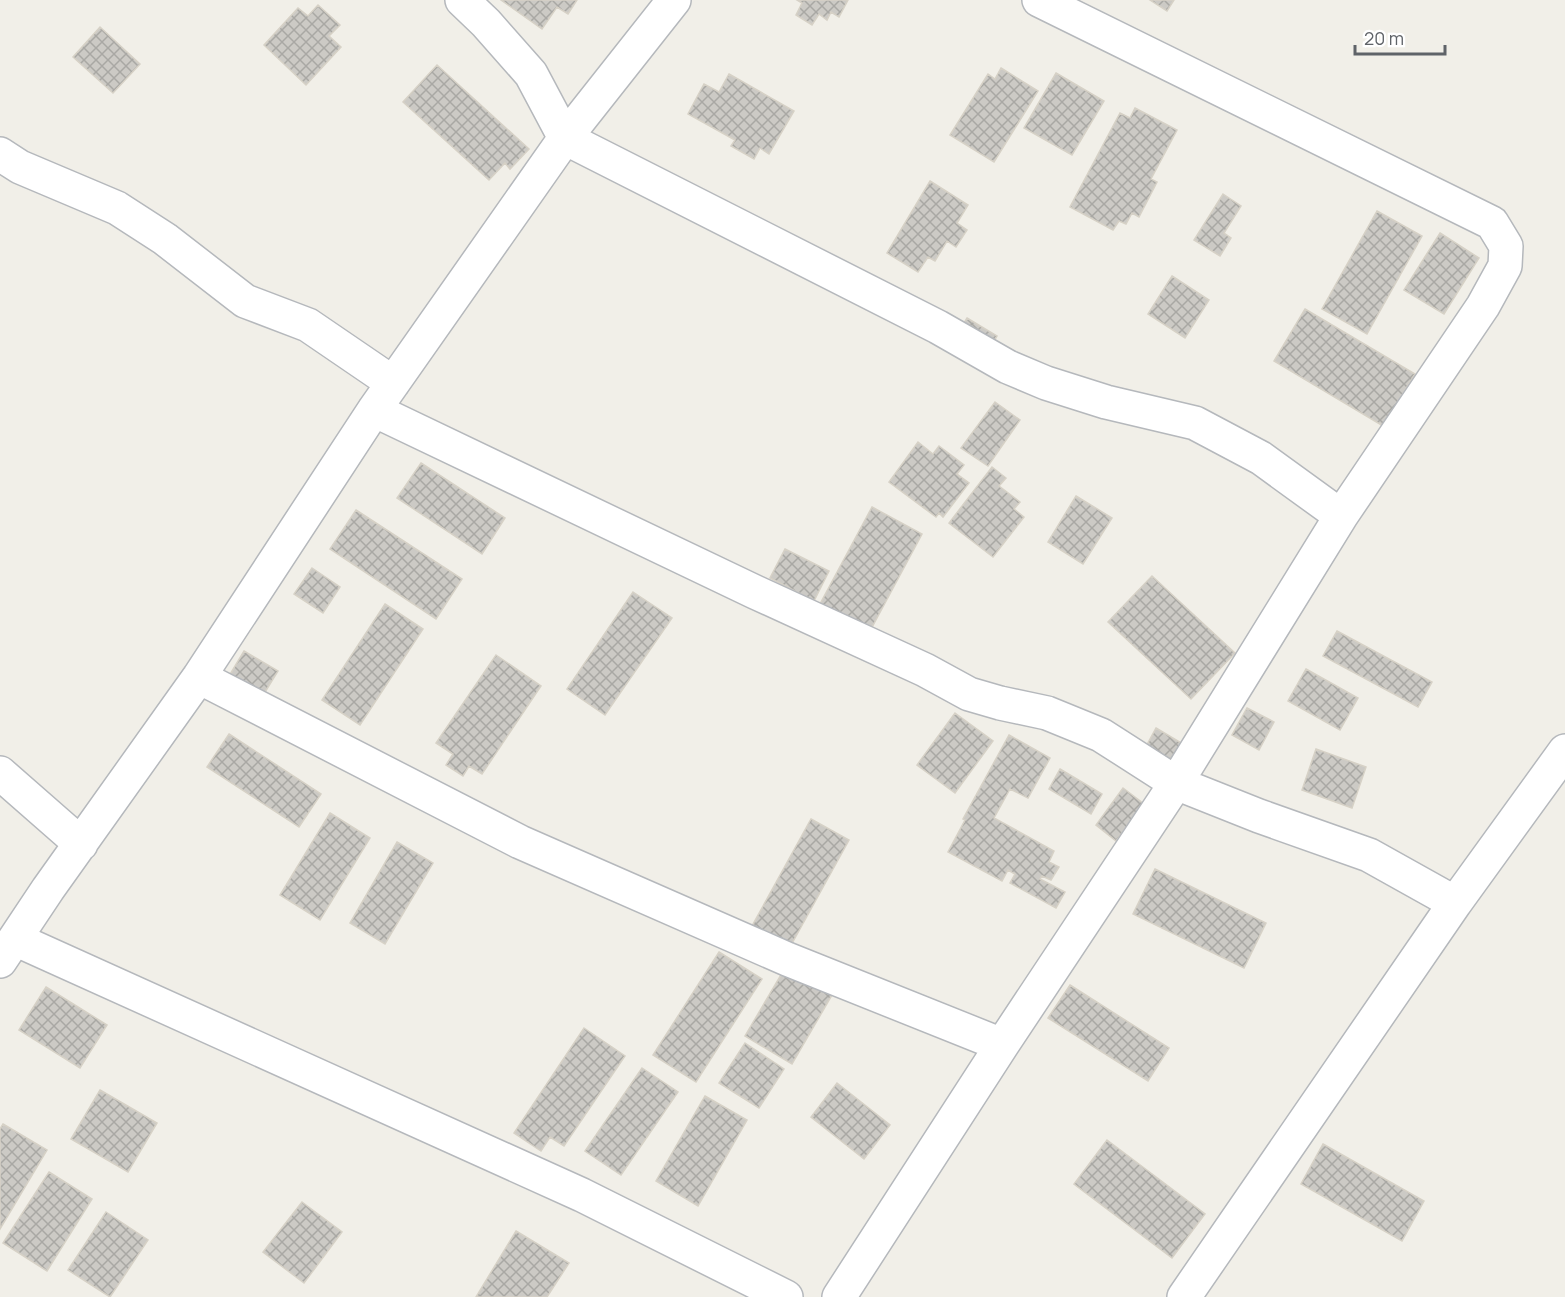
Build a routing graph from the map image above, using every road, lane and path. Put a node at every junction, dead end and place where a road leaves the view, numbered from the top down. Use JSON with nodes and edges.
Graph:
{"nodes":[{"id":1,"x":462,"y":0,"type":"edge"},
{"id":2,"x":674,"y":0,"type":"edge"},
{"id":3,"x":1039,"y":0,"type":"edge"},
{"id":4,"x":565,"y":138,"type":"junction"},
{"id":5,"x":0,"y":154,"type":"edge"},
{"id":6,"x":393,"y":383,"type":"junction"},
{"id":7,"x":374,"y":410,"type":"junction"},
{"id":8,"x":1341,"y":516,"type":"junction"},
{"id":9,"x":199,"y":677,"type":"junction"},
{"id":10,"x":1565,"y":751,"type":"edge"},
{"id":11,"x":0,"y":773,"type":"edge"},
{"id":12,"x":1176,"y":783,"type":"junction"},
{"id":13,"x":81,"y":844,"type":"junction"},
{"id":14,"x":1455,"y":903,"type":"junction"},
{"id":15,"x":7,"y":950,"type":"edge"},
{"id":16,"x":1002,"y":1045,"type":"junction"},
{"id":17,"x":786,"y":1297,"type":"edge"},
{"id":18,"x":839,"y":1297,"type":"edge"},
{"id":19,"x":1184,"y":1297,"type":"edge"}],
"edges":[{"from":1,"to":4,"type":"street"},
{"from":2,"to":4,"type":"street"},
{"from":3,"to":8,"type":"street"},
{"from":4,"to":6,"type":"street"},
{"from":4,"to":8,"type":"street"},
{"from":5,"to":6,"type":"street"},
{"from":6,"to":7,"type":"street"},
{"from":7,"to":9,"type":"street"},
{"from":7,"to":12,"type":"street"},
{"from":8,"to":12,"type":"street"},
{"from":9,"to":13,"type":"street"},
{"from":9,"to":16,"type":"street"},
{"from":10,"to":14,"type":"street"},
{"from":11,"to":13,"type":"street"},
{"from":12,"to":14,"type":"street"},
{"from":12,"to":16,"type":"street"},
{"from":13,"to":15,"type":"street"},
{"from":14,"to":19,"type":"street"},
{"from":15,"to":17,"type":"street"},
{"from":16,"to":18,"type":"street"}]}
